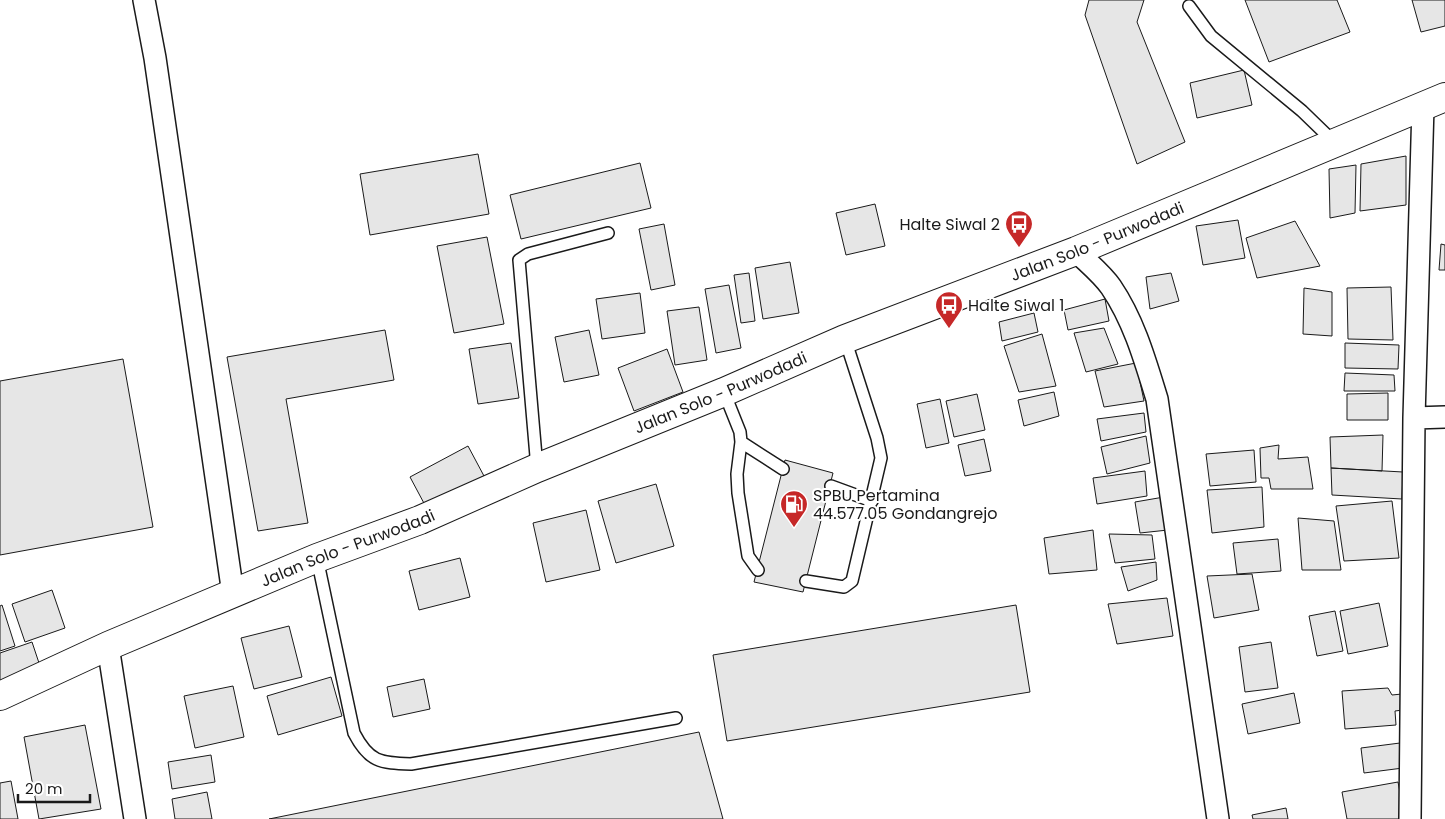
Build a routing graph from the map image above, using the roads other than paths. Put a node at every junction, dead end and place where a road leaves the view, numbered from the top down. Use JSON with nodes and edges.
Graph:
{"nodes":[{"id":1,"x":144,"y":0,"type":"edge"},
{"id":2,"x":1189,"y":6,"type":"dead end"},
{"id":3,"x":1434,"y":102,"type":"edge"},
{"id":4,"x":1335,"y":143,"type":"junction"},
{"id":5,"x":608,"y":233,"type":"dead end"},
{"id":6,"x":1076,"y":250,"type":"junction"},
{"id":7,"x":845,"y":339,"type":"junction"},
{"id":8,"x":724,"y":392,"type":"junction"},
{"id":9,"x":1445,"y":417,"type":"edge"},
{"id":10,"x":1414,"y":418,"type":"junction"},
{"id":11,"x":742,"y":442,"type":"junction"},
{"id":12,"x":537,"y":468,"type":"junction"},
{"id":13,"x":783,"y":469,"type":"dead end"},
{"id":14,"x":831,"y":486,"type":"dead end"},
{"id":15,"x":872,"y":501,"type":"junction"},
{"id":16,"x":317,"y":558,"type":"junction"},
{"id":17,"x":758,"y":570,"type":"dead end"},
{"id":18,"x":806,"y":581,"type":"dead end"},
{"id":19,"x":233,"y":594,"type":"junction"},
{"id":20,"x":108,"y":646,"type":"junction"},
{"id":21,"x":0,"y":696,"type":"edge"},
{"id":22,"x":676,"y":718,"type":"dead end"},
{"id":23,"x":135,"y":819,"type":"edge"},
{"id":24,"x":1218,"y":819,"type":"edge"},
{"id":25,"x":1410,"y":819,"type":"edge"}],
"edges":[{"from":1,"to":19,"type":"street"},
{"from":2,"to":4,"type":"lane"},
{"from":3,"to":4,"type":"main road","name":"Jalan Solo - Purwodadi"},
{"from":3,"to":10,"type":"street"},
{"from":4,"to":6,"type":"main road","name":"Jalan Solo - Purwodadi"},
{"from":5,"to":12,"type":"lane"},
{"from":6,"to":7,"type":"main road","name":"Jalan Solo - Purwodadi"},
{"from":6,"to":24,"type":"street"},
{"from":7,"to":8,"type":"main road","name":"Jalan Solo - Purwodadi"},
{"from":7,"to":15,"type":"lane"},
{"from":8,"to":11,"type":"lane"},
{"from":8,"to":12,"type":"main road","name":"Jalan Solo - Purwodadi"},
{"from":9,"to":10,"type":"street"},
{"from":10,"to":25,"type":"street"},
{"from":11,"to":13,"type":"lane"},
{"from":11,"to":17,"type":"lane"},
{"from":12,"to":16,"type":"main road","name":"Jalan Solo - Purwodadi"},
{"from":14,"to":15,"type":"lane"},
{"from":15,"to":18,"type":"lane"},
{"from":16,"to":19,"type":"main road","name":"Jalan Solo - Purwodadi"},
{"from":16,"to":22,"type":"lane"},
{"from":19,"to":20,"type":"main road","name":"Jalan Solo - Purwodadi"},
{"from":20,"to":21,"type":"main road","name":"Jalan Solo - Purwodadi"},
{"from":20,"to":23,"type":"street"}]}
